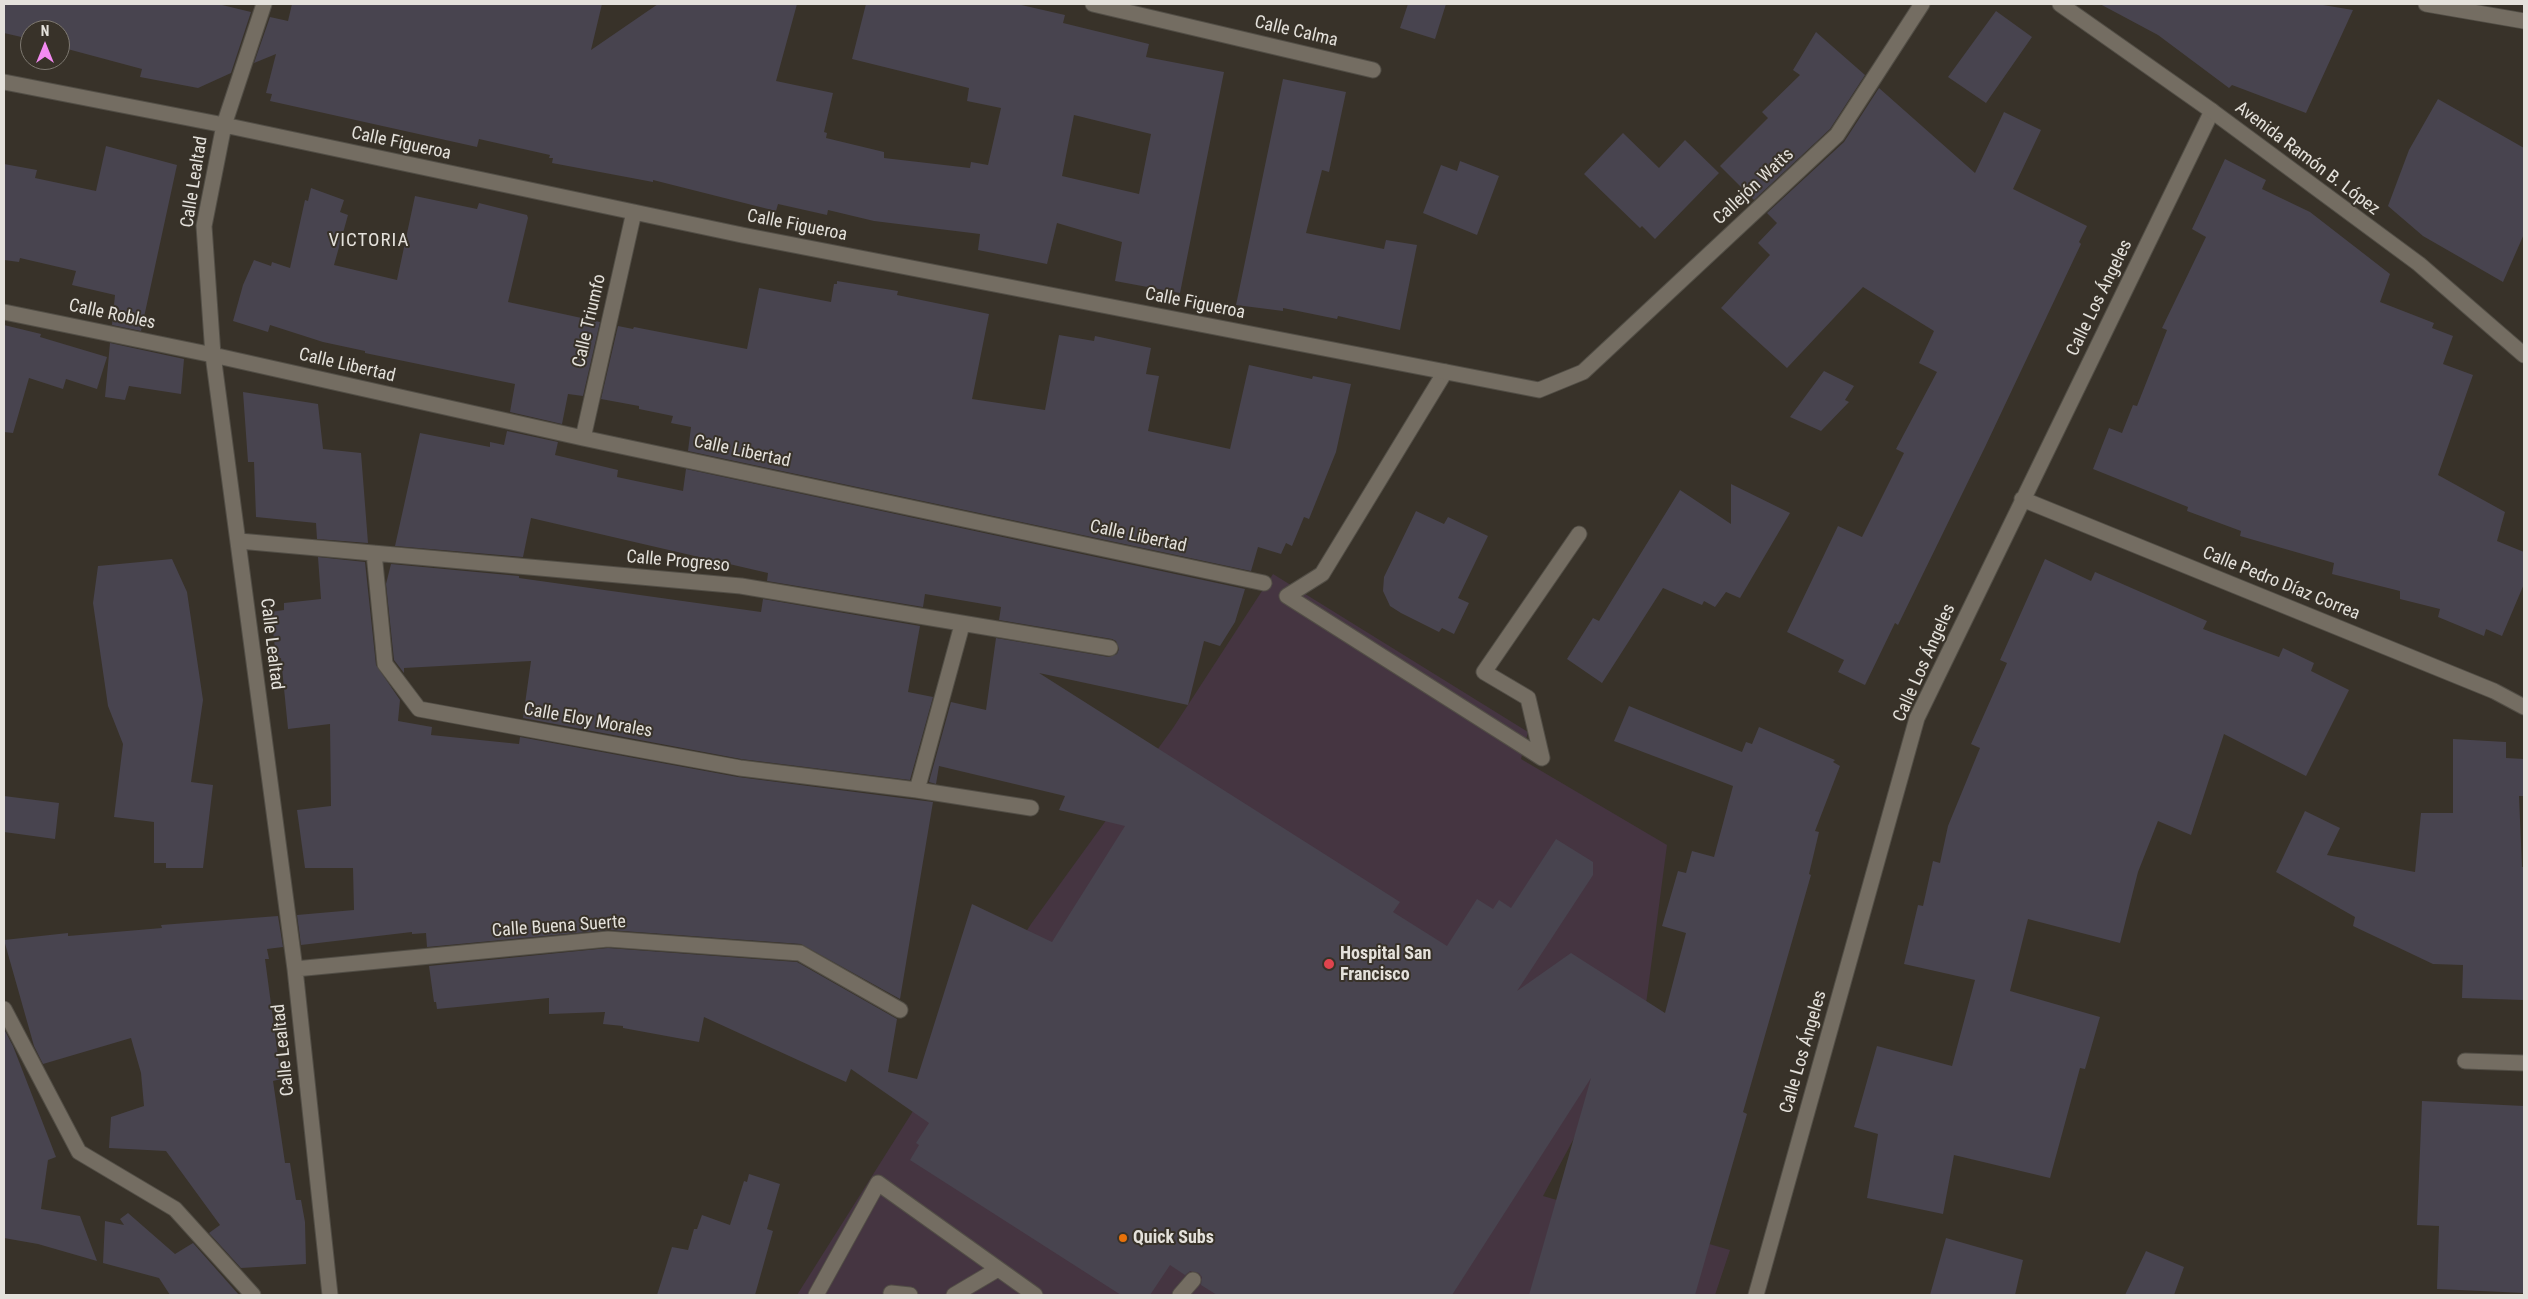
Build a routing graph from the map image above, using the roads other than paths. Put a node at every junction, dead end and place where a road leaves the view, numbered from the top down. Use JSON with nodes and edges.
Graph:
{"nodes":[{"id":1,"x":264,"y":4,"type":"edge"},
{"id":2,"x":1093,"y":4,"type":"edge"},
{"id":3,"x":1922,"y":4,"type":"edge"},
{"id":4,"x":2060,"y":4,"type":"edge"},
{"id":5,"x":2426,"y":4,"type":"edge"},
{"id":6,"x":2524,"y":22,"type":"edge"},
{"id":7,"x":1373,"y":70,"type":"dead end"},
{"id":8,"x":4,"y":82,"type":"edge"},
{"id":9,"x":2212,"y":111,"type":"junction"},
{"id":10,"x":224,"y":125,"type":"junction"},
{"id":11,"x":634,"y":212,"type":"junction"},
{"id":12,"x":4,"y":312,"type":"edge"},
{"id":13,"x":213,"y":355,"type":"junction"},
{"id":14,"x":2524,"y":355,"type":"edge"},
{"id":15,"x":1445,"y":372,"type":"junction"},
{"id":16,"x":1583,"y":372,"type":"joint"},
{"id":17,"x":583,"y":438,"type":"junction"},
{"id":18,"x":2022,"y":499,"type":"junction"},
{"id":19,"x":1579,"y":534,"type":"dead end"},
{"id":20,"x":238,"y":541,"type":"junction"},
{"id":21,"x":374,"y":554,"type":"junction"},
{"id":22,"x":1264,"y":583,"type":"dead end"},
{"id":23,"x":962,"y":625,"type":"junction"},
{"id":24,"x":1110,"y":648,"type":"dead end"},
{"id":25,"x":2524,"y":707,"type":"edge"},
{"id":26,"x":917,"y":790,"type":"junction"},
{"id":27,"x":1031,"y":808,"type":"dead end"},
{"id":28,"x":295,"y":969,"type":"junction"},
{"id":29,"x":4,"y":1009,"type":"edge"},
{"id":30,"x":900,"y":1010,"type":"dead end"},
{"id":31,"x":2465,"y":1060,"type":"dead end"},
{"id":32,"x":2524,"y":1063,"type":"edge"},
{"id":33,"x":998,"y":1270,"type":"junction"},
{"id":34,"x":1193,"y":1280,"type":"dead end"},
{"id":35,"x":890,"y":1293,"type":"dead end"},
{"id":36,"x":253,"y":1295,"type":"edge"},
{"id":37,"x":330,"y":1295,"type":"edge"},
{"id":38,"x":816,"y":1295,"type":"edge"},
{"id":39,"x":910,"y":1295,"type":"edge"},
{"id":40,"x":954,"y":1295,"type":"edge"},
{"id":41,"x":1035,"y":1295,"type":"edge"},
{"id":42,"x":1180,"y":1295,"type":"edge"},
{"id":43,"x":1756,"y":1295,"type":"edge"}],
"edges":[{"from":1,"to":10,"type":"street","name":"Calle Lealtad"},
{"from":2,"to":7,"type":"street","name":"Calle Calma"},
{"from":3,"to":16,"type":"street","name":"Callejón Watts"},
{"from":4,"to":9,"type":"street","name":"Avenida Ramón B. López"},
{"from":5,"to":6,"type":"street"},
{"from":8,"to":10,"type":"street","name":"Calle Figueroa"},
{"from":9,"to":14,"type":"street","name":"Avenida Ramón B. López"},
{"from":9,"to":18,"type":"street","name":"Calle Los Ángeles"},
{"from":10,"to":11,"type":"street","name":"Calle Figueroa"},
{"from":10,"to":13,"type":"street","name":"Calle Lealtad"},
{"from":11,"to":15,"type":"street","name":"Calle Figueroa"},
{"from":11,"to":17,"type":"street","name":"Calle Triumfo"},
{"from":12,"to":13,"type":"street","name":"Calle Robles"},
{"from":13,"to":17,"type":"street","name":"Calle Libertad"},
{"from":13,"to":20,"type":"street","name":"Calle Lealtad"},
{"from":15,"to":16,"type":"street","name":"Calle Figueroa"},
{"from":15,"to":19,"type":"street"},
{"from":17,"to":22,"type":"street","name":"Calle Libertad"},
{"from":18,"to":25,"type":"street","name":"Calle Pedro Díaz Correa"},
{"from":18,"to":43,"type":"street","name":"Calle Los Ángeles"},
{"from":20,"to":21,"type":"street","name":"Calle Progreso"},
{"from":20,"to":28,"type":"street","name":"Calle Lealtad"},
{"from":21,"to":23,"type":"street","name":"Calle Progreso"},
{"from":21,"to":26,"type":"street","name":"Calle Eloy Morales"},
{"from":23,"to":24,"type":"street","name":"Calle Progreso"},
{"from":23,"to":26,"type":"street"},
{"from":26,"to":27,"type":"street","name":"Calle Eloy Morales"},
{"from":28,"to":30,"type":"street","name":"Calle Buena Suerte"},
{"from":28,"to":37,"type":"street","name":"Calle Lealtad"},
{"from":29,"to":36,"type":"street"},
{"from":31,"to":32,"type":"street"},
{"from":33,"to":38,"type":"street"},
{"from":33,"to":40,"type":"street"},
{"from":33,"to":41,"type":"street"},
{"from":34,"to":42,"type":"street"},
{"from":35,"to":39,"type":"street"}]}
